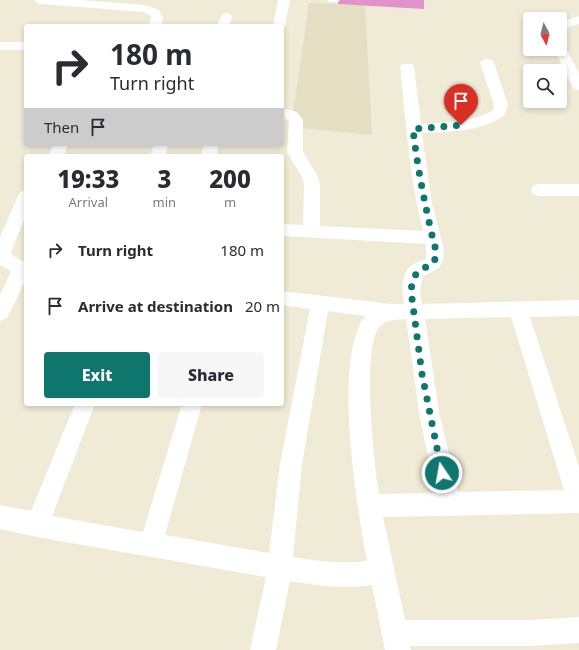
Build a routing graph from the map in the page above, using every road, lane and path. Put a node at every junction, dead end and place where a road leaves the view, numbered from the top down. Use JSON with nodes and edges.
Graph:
{"nodes":[{"id":1,"x":40,"y":0,"type":"edge"},
{"id":2,"x":284,"y":0,"type":"edge"},
{"id":3,"x":98,"y":2,"type":"edge"},
{"id":4,"x":579,"y":20,"type":"edge"},
{"id":5,"x":156,"y":24,"type":"edge"},
{"id":6,"x":279,"y":24,"type":"edge"},
{"id":7,"x":567,"y":24,"type":"edge"},
{"id":8,"x":0,"y":46,"type":"edge"},
{"id":9,"x":24,"y":46,"type":"edge"},
{"id":10,"x":564,"y":56,"type":"edge"},
{"id":11,"x":487,"y":63,"type":"dead end"},
{"id":12,"x":407,"y":67,"type":"dead end"},
{"id":13,"x":579,"y":86,"type":"edge"},
{"id":14,"x":284,"y":113,"type":"edge"},
{"id":15,"x":413,"y":129,"type":"junction"},
{"id":16,"x":539,"y":190,"type":"dead end"},
{"id":17,"x":579,"y":190,"type":"edge"},
{"id":18,"x":24,"y":201,"type":"edge"},
{"id":19,"x":284,"y":230,"type":"edge"},
{"id":20,"x":311,"y":232,"type":"junction"},
{"id":21,"x":432,"y":238,"type":"junction"},
{"id":22,"x":284,"y":298,"type":"edge"},
{"id":23,"x":320,"y":303,"type":"junction"},
{"id":24,"x":579,"y":308,"type":"edge"},
{"id":25,"x":518,"y":310,"type":"junction"},
{"id":26,"x":414,"y":311,"type":"junction"},
{"id":27,"x":393,"y":312,"type":"junction"},
{"id":28,"x":0,"y":313,"type":"edge"},
{"id":29,"x":84,"y":406,"type":"edge"},
{"id":30,"x":191,"y":406,"type":"edge"},
{"id":31,"x":579,"y":502,"type":"edge"},
{"id":32,"x":449,"y":504,"type":"junction"},
{"id":33,"x":370,"y":506,"type":"junction"},
{"id":34,"x":0,"y":517,"type":"edge"},
{"id":35,"x":37,"y":525,"type":"junction"},
{"id":36,"x":151,"y":544,"type":"junction"},
{"id":37,"x":280,"y":567,"type":"junction"},
{"id":38,"x":381,"y":572,"type":"junction"},
{"id":39,"x":579,"y":630,"type":"edge"},
{"id":40,"x":396,"y":641,"type":"edge"},
{"id":41,"x":263,"y":650,"type":"edge"}],
"edges":[{"from":1,"to":3,"type":"street"},
{"from":2,"to":6,"type":"street"},
{"from":3,"to":5,"type":"street"},
{"from":4,"to":7,"type":"street"},
{"from":8,"to":9,"type":"street"},
{"from":10,"to":13,"type":"street"},
{"from":11,"to":15,"type":"street"},
{"from":12,"to":15,"type":"street"},
{"from":14,"to":20,"type":"street"},
{"from":15,"to":21,"type":"street"},
{"from":16,"to":17,"type":"street"},
{"from":18,"to":28,"type":"street"},
{"from":19,"to":20,"type":"street"},
{"from":20,"to":21,"type":"street"},
{"from":21,"to":26,"type":"street"},
{"from":22,"to":23,"type":"street"},
{"from":23,"to":27,"type":"street"},
{"from":23,"to":37,"type":"street"},
{"from":24,"to":25,"type":"street"},
{"from":25,"to":26,"type":"street"},
{"from":25,"to":31,"type":"street"},
{"from":26,"to":27,"type":"street"},
{"from":26,"to":32,"type":"street"},
{"from":27,"to":33,"type":"street"},
{"from":29,"to":35,"type":"street"},
{"from":30,"to":36,"type":"street"},
{"from":31,"to":32,"type":"street"},
{"from":32,"to":33,"type":"street"},
{"from":33,"to":38,"type":"street"},
{"from":34,"to":35,"type":"street"},
{"from":35,"to":36,"type":"street"},
{"from":36,"to":37,"type":"street"},
{"from":37,"to":38,"type":"street"},
{"from":37,"to":41,"type":"street"},
{"from":38,"to":40,"type":"street"},
{"from":39,"to":40,"type":"street"}]}
